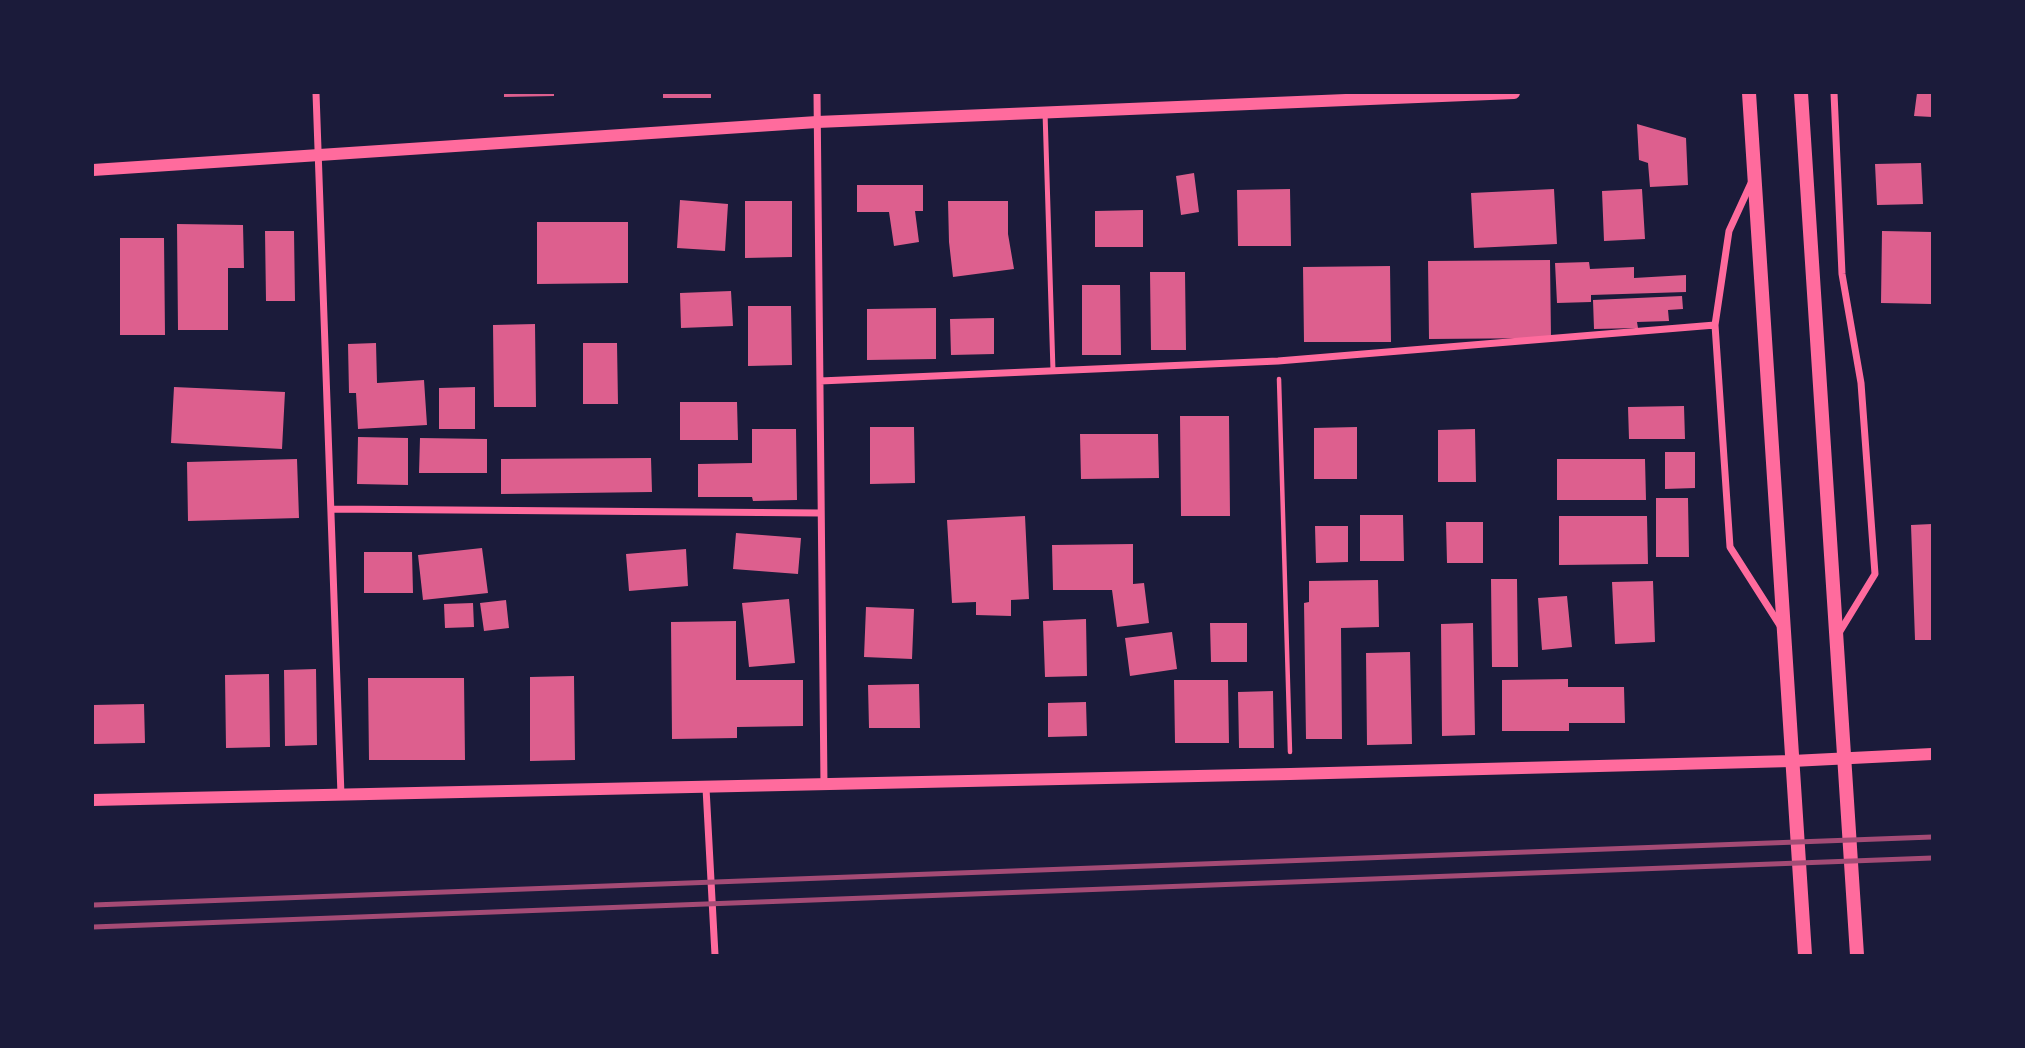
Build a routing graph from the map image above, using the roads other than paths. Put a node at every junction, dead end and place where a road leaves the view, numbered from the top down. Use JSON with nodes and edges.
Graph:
{"nodes":[{"id":1,"x":316,"y":93,"type":"edge"},
{"id":2,"x":817,"y":93,"type":"edge"},
{"id":3,"x":1491,"y":93,"type":"edge"},
{"id":4,"x":1514,"y":93,"type":"edge"},
{"id":5,"x":1749,"y":93,"type":"edge"},
{"id":6,"x":1801,"y":93,"type":"edge"},
{"id":7,"x":1834,"y":93,"type":"edge"},
{"id":8,"x":1045,"y":112,"type":"junction"},
{"id":9,"x":817,"y":122,"type":"junction"},
{"id":10,"x":318,"y":156,"type":"junction"},
{"id":11,"x":93,"y":170,"type":"edge"},
{"id":12,"x":1754,"y":177,"type":"junction"},
{"id":13,"x":1715,"y":325,"type":"junction"},
{"id":14,"x":1053,"y":371,"type":"junction"},
{"id":15,"x":820,"y":381,"type":"junction"},
{"id":16,"x":331,"y":509,"type":"junction"},
{"id":17,"x":821,"y":513,"type":"junction"},
{"id":18,"x":1783,"y":630,"type":"junction"},
{"id":19,"x":1836,"y":639,"type":"junction"},
{"id":20,"x":1932,"y":754,"type":"edge"},
{"id":21,"x":1844,"y":759,"type":"junction"},
{"id":22,"x":1792,"y":761,"type":"junction"},
{"id":23,"x":824,"y":786,"type":"junction"},
{"id":24,"x":706,"y":788,"type":"junction"},
{"id":25,"x":341,"y":795,"type":"junction"},
{"id":26,"x":93,"y":800,"type":"edge"},
{"id":27,"x":715,"y":955,"type":"edge"},
{"id":28,"x":1805,"y":955,"type":"edge"},
{"id":29,"x":1857,"y":955,"type":"edge"}],
"edges":[{"from":1,"to":10,"type":"street"},
{"from":2,"to":9,"type":"street"},
{"from":3,"to":4,"type":"street"},
{"from":3,"to":8,"type":"street"},
{"from":5,"to":12,"type":"main road"},
{"from":6,"to":19,"type":"main road"},
{"from":7,"to":19,"type":"street"},
{"from":8,"to":9,"type":"street"},
{"from":8,"to":14,"type":"lane"},
{"from":9,"to":10,"type":"street"},
{"from":9,"to":15,"type":"street"},
{"from":10,"to":11,"type":"street"},
{"from":10,"to":16,"type":"street"},
{"from":12,"to":13,"type":"street"},
{"from":12,"to":18,"type":"main road"},
{"from":13,"to":14,"type":"street"},
{"from":13,"to":18,"type":"street"},
{"from":14,"to":15,"type":"street"},
{"from":15,"to":17,"type":"street"},
{"from":16,"to":17,"type":"street"},
{"from":16,"to":25,"type":"street"},
{"from":17,"to":23,"type":"street"},
{"from":18,"to":22,"type":"main road"},
{"from":19,"to":21,"type":"main road"},
{"from":20,"to":21,"type":"street"},
{"from":21,"to":22,"type":"street"},
{"from":21,"to":29,"type":"main road"},
{"from":22,"to":23,"type":"street"},
{"from":22,"to":28,"type":"main road"},
{"from":23,"to":24,"type":"street"},
{"from":24,"to":25,"type":"street"},
{"from":24,"to":27,"type":"street"},
{"from":25,"to":26,"type":"street"}]}
